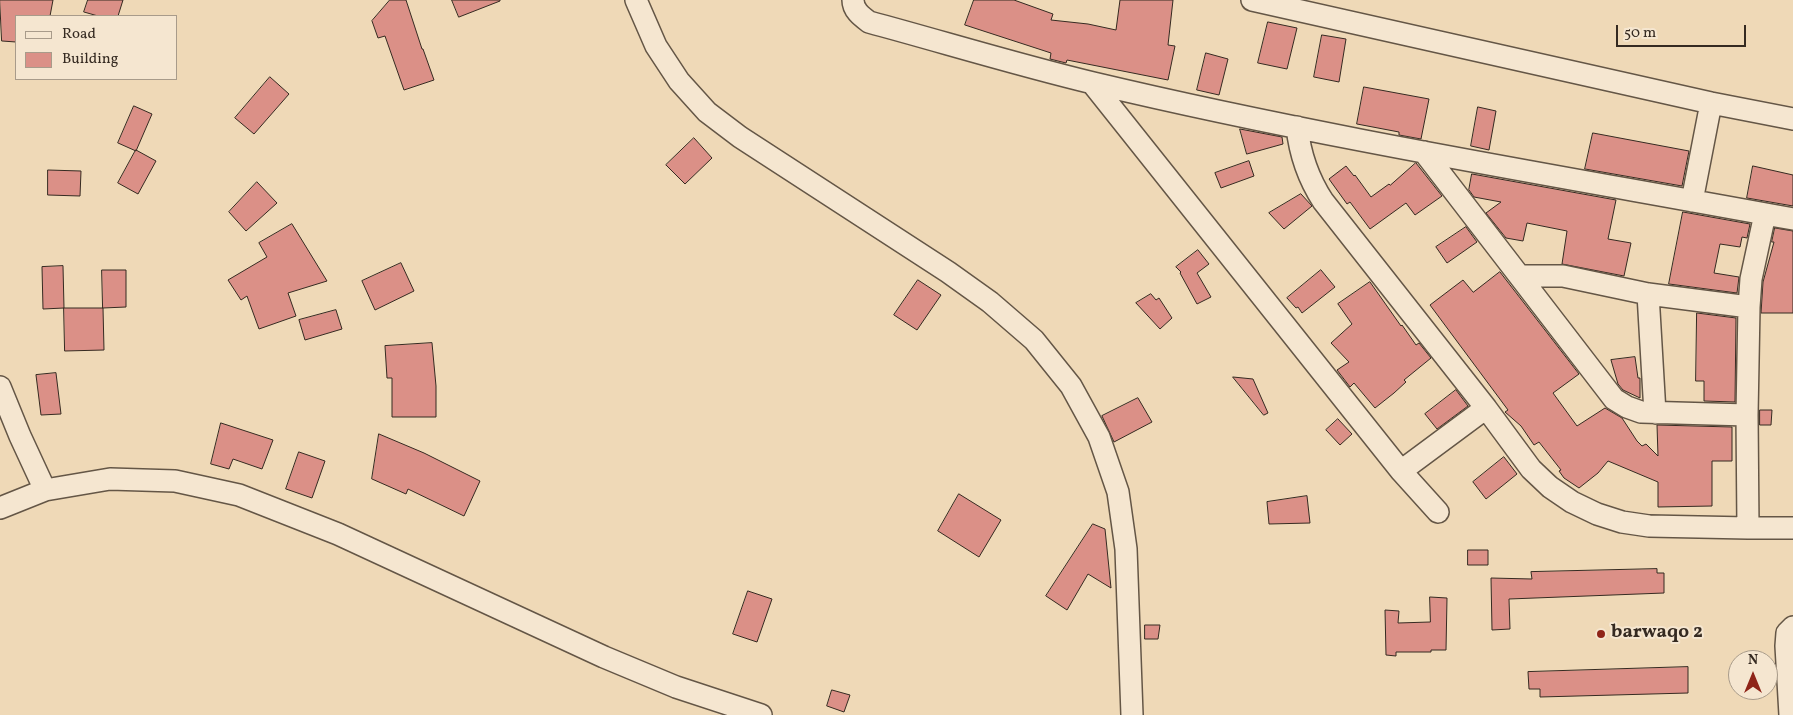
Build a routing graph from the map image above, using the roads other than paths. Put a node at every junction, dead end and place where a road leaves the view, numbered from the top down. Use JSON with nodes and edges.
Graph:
{"nodes":[{"id":1,"x":636,"y":0,"type":"edge"},
{"id":2,"x":853,"y":0,"type":"edge"},
{"id":3,"x":1252,"y":0,"type":"edge"},
{"id":4,"x":1092,"y":83,"type":"junction"},
{"id":5,"x":1711,"y":103,"type":"junction"},
{"id":6,"x":1793,"y":119,"type":"edge"},
{"id":7,"x":1297,"y":127,"type":"junction"},
{"id":8,"x":1424,"y":152,"type":"junction"},
{"id":9,"x":1692,"y":201,"type":"junction"},
{"id":10,"x":1765,"y":214,"type":"junction"},
{"id":11,"x":1793,"y":219,"type":"edge"},
{"id":12,"x":1520,"y":276,"type":"junction"},
{"id":13,"x":1648,"y":294,"type":"junction"},
{"id":14,"x":1749,"y":307,"type":"junction"},
{"id":15,"x":0,"y":387,"type":"edge"},
{"id":16,"x":1486,"y":408,"type":"junction"},
{"id":17,"x":1655,"y":413,"type":"junction"},
{"id":18,"x":1747,"y":416,"type":"junction"},
{"id":19,"x":1401,"y":471,"type":"junction"},
{"id":20,"x":45,"y":490,"type":"junction"},
{"id":21,"x":0,"y":508,"type":"edge"},
{"id":22,"x":1438,"y":512,"type":"dead end"},
{"id":23,"x":1748,"y":528,"type":"junction"},
{"id":24,"x":1793,"y":528,"type":"edge"},
{"id":25,"x":1793,"y":627,"type":"edge"},
{"id":26,"x":761,"y":715,"type":"edge"},
{"id":27,"x":1132,"y":715,"type":"edge"},
{"id":28,"x":1790,"y":715,"type":"edge"}],
"edges":[{"from":1,"to":27,"type":"street"},
{"from":2,"to":4,"type":"street"},
{"from":3,"to":5,"type":"street"},
{"from":4,"to":7,"type":"street"},
{"from":4,"to":19,"type":"street"},
{"from":5,"to":6,"type":"street"},
{"from":5,"to":9,"type":"street"},
{"from":7,"to":8,"type":"street"},
{"from":7,"to":16,"type":"street"},
{"from":8,"to":9,"type":"street"},
{"from":8,"to":12,"type":"street"},
{"from":9,"to":10,"type":"street"},
{"from":10,"to":11,"type":"street"},
{"from":10,"to":14,"type":"street"},
{"from":12,"to":13,"type":"street"},
{"from":12,"to":17,"type":"street"},
{"from":13,"to":14,"type":"street"},
{"from":13,"to":17,"type":"street"},
{"from":14,"to":18,"type":"street"},
{"from":15,"to":20,"type":"street"},
{"from":16,"to":19,"type":"street"},
{"from":16,"to":23,"type":"street"},
{"from":17,"to":18,"type":"street"},
{"from":18,"to":23,"type":"street"},
{"from":19,"to":22,"type":"street"},
{"from":20,"to":21,"type":"street"},
{"from":20,"to":26,"type":"street"},
{"from":23,"to":24,"type":"street"},
{"from":25,"to":28,"type":"street"}]}
